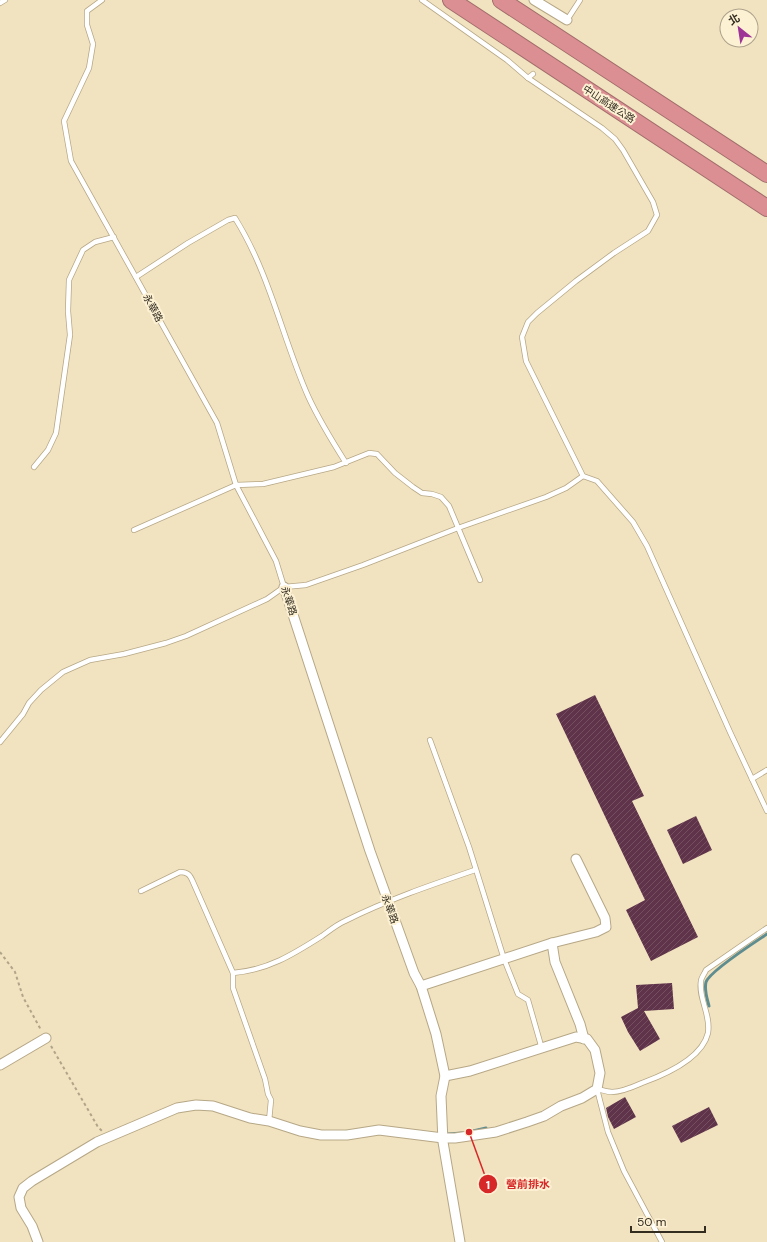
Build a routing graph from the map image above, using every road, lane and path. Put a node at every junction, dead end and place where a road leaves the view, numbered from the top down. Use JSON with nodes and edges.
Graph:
{"nodes":[{"id":1,"x":5,"y":0,"type":"edge"},
{"id":2,"x":102,"y":0,"type":"edge"},
{"id":3,"x":422,"y":0,"type":"edge"},
{"id":4,"x":451,"y":0,"type":"edge"},
{"id":5,"x":501,"y":0,"type":"edge"},
{"id":6,"x":534,"y":0,"type":"edge"},
{"id":7,"x":580,"y":0,"type":"edge"},
{"id":8,"x":0,"y":2,"type":"edge"},
{"id":9,"x":566,"y":22,"type":"joint"},
{"id":10,"x":533,"y":74,"type":"dead end"},
{"id":11,"x":528,"y":78,"type":"junction"},
{"id":12,"x":767,"y":174,"type":"edge"},
{"id":13,"x":767,"y":208,"type":"edge"},
{"id":14,"x":114,"y":238,"type":"junction"},
{"id":15,"x":136,"y":277,"type":"junction"},
{"id":16,"x":346,"y":463,"type":"junction"},
{"id":17,"x":34,"y":467,"type":"dead end"},
{"id":18,"x":583,"y":476,"type":"junction"},
{"id":19,"x":236,"y":485,"type":"junction"},
{"id":20,"x":458,"y":528,"type":"junction"},
{"id":21,"x":134,"y":530,"type":"dead end"},
{"id":22,"x":480,"y":580,"type":"dead end"},
{"id":23,"x":284,"y":587,"type":"junction"},
{"id":24,"x":430,"y":740,"type":"dead end"},
{"id":25,"x":0,"y":742,"type":"edge"},
{"id":26,"x":767,"y":770,"type":"edge"},
{"id":27,"x":752,"y":779,"type":"junction"},
{"id":28,"x":767,"y":811,"type":"edge"},
{"id":29,"x":576,"y":859,"type":"dead end"},
{"id":30,"x":475,"y":870,"type":"junction"},
{"id":31,"x":141,"y":891,"type":"dead end"},
{"id":32,"x":388,"y":901,"type":"junction"},
{"id":33,"x":767,"y":928,"type":"edge"},
{"id":34,"x":552,"y":943,"type":"junction"},
{"id":35,"x":0,"y":952,"type":"edge"},
{"id":36,"x":504,"y":959,"type":"junction"},
{"id":37,"x":233,"y":974,"type":"junction"},
{"id":38,"x":421,"y":986,"type":"junction"},
{"id":39,"x":46,"y":1038,"type":"junction"},
{"id":40,"x":584,"y":1038,"type":"junction"},
{"id":41,"x":542,"y":1049,"type":"junction"},
{"id":42,"x":0,"y":1065,"type":"edge"},
{"id":43,"x":445,"y":1076,"type":"junction"},
{"id":44,"x":597,"y":1089,"type":"junction"},
{"id":45,"x":269,"y":1121,"type":"junction"},
{"id":46,"x":112,"y":1137,"type":"junction"},
{"id":47,"x":443,"y":1138,"type":"junction"},
{"id":48,"x":38,"y":1242,"type":"edge"},
{"id":49,"x":460,"y":1242,"type":"edge"},
{"id":50,"x":662,"y":1242,"type":"edge"}],
"edges":[{"from":1,"to":8,"type":"lane"},
{"from":2,"to":14,"type":"lane","name":"永華路"},
{"from":3,"to":11,"type":"lane"},
{"from":4,"to":13,"type":"highway","name":"中山高速公路"},
{"from":5,"to":12,"type":"highway"},
{"from":6,"to":9,"type":"street"},
{"from":7,"to":9,"type":"lane"},
{"from":10,"to":11,"type":"lane"},
{"from":11,"to":18,"type":"lane"},
{"from":14,"to":15,"type":"lane","name":"永華路"},
{"from":14,"to":17,"type":"lane"},
{"from":15,"to":16,"type":"lane"},
{"from":15,"to":19,"type":"lane","name":"永華路"},
{"from":16,"to":19,"type":"lane"},
{"from":16,"to":20,"type":"lane"},
{"from":18,"to":20,"type":"lane"},
{"from":18,"to":27,"type":"lane"},
{"from":19,"to":21,"type":"lane"},
{"from":19,"to":23,"type":"lane","name":"永華路"},
{"from":20,"to":22,"type":"lane"},
{"from":20,"to":23,"type":"lane"},
{"from":23,"to":25,"type":"lane"},
{"from":23,"to":32,"type":"street","name":"永華路"},
{"from":24,"to":30,"type":"lane"},
{"from":26,"to":27,"type":"lane"},
{"from":27,"to":28,"type":"lane"},
{"from":29,"to":34,"type":"street"},
{"from":30,"to":32,"type":"lane"},
{"from":30,"to":36,"type":"lane"},
{"from":31,"to":37,"type":"lane"},
{"from":32,"to":37,"type":"lane"},
{"from":32,"to":38,"type":"street","name":"永華路"},
{"from":33,"to":44,"type":"lane"},
{"from":34,"to":36,"type":"street"},
{"from":34,"to":40,"type":"street"},
{"from":35,"to":39,"type":"path"},
{"from":36,"to":38,"type":"street"},
{"from":36,"to":41,"type":"lane"},
{"from":37,"to":45,"type":"lane"},
{"from":38,"to":43,"type":"street","name":"永華路"},
{"from":39,"to":42,"type":"street"},
{"from":39,"to":46,"type":"path"},
{"from":40,"to":41,"type":"street"},
{"from":40,"to":44,"type":"street"},
{"from":41,"to":43,"type":"street"},
{"from":43,"to":47,"type":"street","name":"永華路"},
{"from":44,"to":47,"type":"street"},
{"from":44,"to":50,"type":"lane"},
{"from":45,"to":46,"type":"street"},
{"from":45,"to":47,"type":"street"},
{"from":46,"to":48,"type":"street"},
{"from":47,"to":49,"type":"street","name":"永華路"}]}
